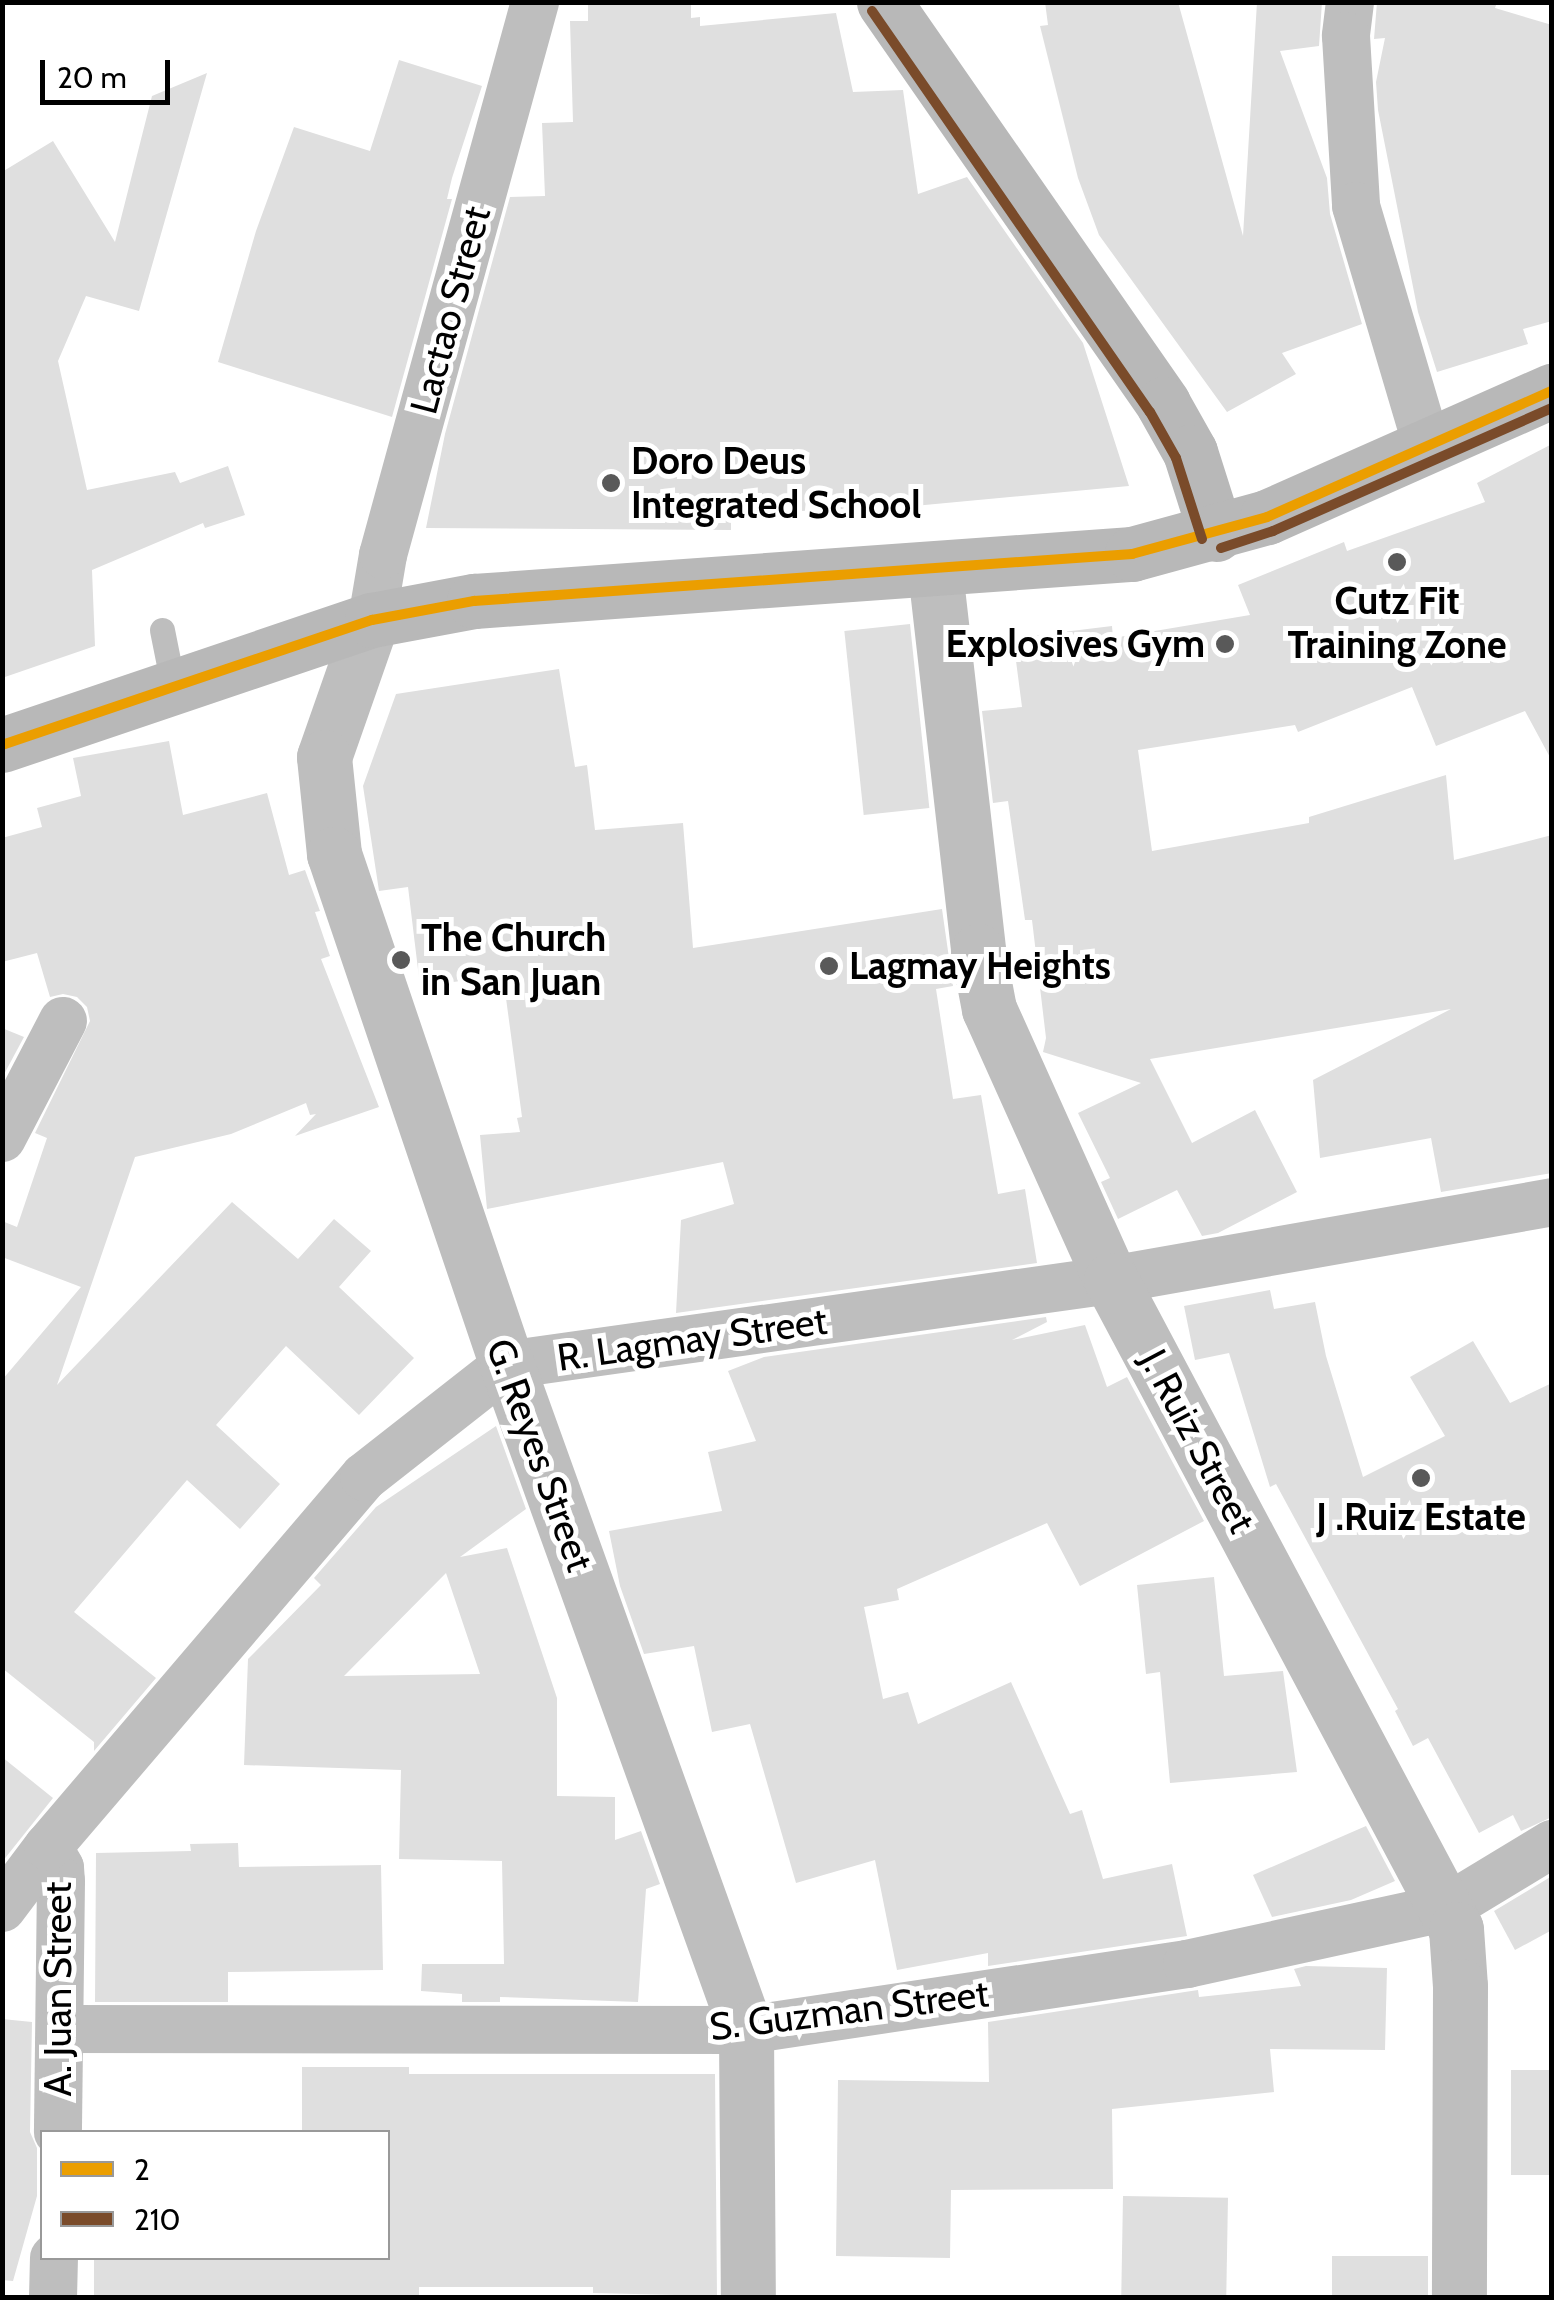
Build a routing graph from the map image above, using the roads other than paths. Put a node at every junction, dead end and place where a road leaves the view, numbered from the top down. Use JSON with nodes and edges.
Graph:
{"nodes":[{"id":1,"x":535,"y":2,"type":"edge"},
{"id":2,"x":884,"y":2,"type":"edge"},
{"id":3,"x":1350,"y":2,"type":"edge"},
{"id":4,"x":1552,"y":391,"type":"edge"},
{"id":5,"x":1428,"y":446,"type":"junction"},
{"id":6,"x":1216,"y":534,"type":"junction"},
{"id":7,"x":935,"y":571,"type":"junction"},
{"id":8,"x":372,"y":620,"type":"junction"},
{"id":9,"x":162,"y":630,"type":"dead end"},
{"id":10,"x":173,"y":685,"type":"junction"},
{"id":11,"x":2,"y":745,"type":"edge"},
{"id":12,"x":63,"y":1021,"type":"dead end"},
{"id":13,"x":4,"y":1132,"type":"edge"},
{"id":14,"x":1552,"y":1202,"type":"edge"},
{"id":15,"x":1111,"y":1280,"type":"junction"},
{"id":16,"x":508,"y":1365,"type":"junction"},
{"id":17,"x":1552,"y":1844,"type":"edge"},
{"id":18,"x":48,"y":1848,"type":"junction"},
{"id":19,"x":1448,"y":1907,"type":"junction"},
{"id":20,"x":2,"y":1908,"type":"edge"},
{"id":21,"x":60,"y":2029,"type":"junction"},
{"id":22,"x":746,"y":2030,"type":"junction"},
{"id":23,"x":58,"y":2130,"type":"edge"},
{"id":24,"x":54,"y":2260,"type":"edge"},
{"id":25,"x":54,"y":2298,"type":"edge"},
{"id":26,"x":748,"y":2298,"type":"edge"},
{"id":27,"x":1459,"y":2298,"type":"edge"}],
"edges":[{"from":1,"to":8,"type":"street","name":"Lactao Street"},
{"from":2,"to":6,"type":"main road"},
{"from":3,"to":5,"type":"street"},
{"from":4,"to":5,"type":"main road"},
{"from":5,"to":6,"type":"main road"},
{"from":6,"to":7,"type":"main road"},
{"from":7,"to":8,"type":"main road"},
{"from":7,"to":15,"type":"street","name":"J. Ruiz Street"},
{"from":8,"to":10,"type":"main road"},
{"from":8,"to":16,"type":"street","name":"G. Reyes Street"},
{"from":9,"to":10,"type":"lane"},
{"from":10,"to":11,"type":"main road"},
{"from":12,"to":13,"type":"street"},
{"from":14,"to":15,"type":"street","name":"R. Lagmay Street"},
{"from":15,"to":16,"type":"street","name":"R. Lagmay Street"},
{"from":15,"to":19,"type":"street","name":"J. Ruiz Street"},
{"from":16,"to":18,"type":"street","name":"R. Lagmay Street"},
{"from":16,"to":22,"type":"street","name":"G. Reyes Street"},
{"from":17,"to":19,"type":"street","name":"S. Guzman Street"},
{"from":18,"to":20,"type":"street","name":"R. Lagmay Street"},
{"from":18,"to":21,"type":"street","name":"A. Juan Street"},
{"from":19,"to":22,"type":"street","name":"S. Guzman Street"},
{"from":19,"to":27,"type":"street","name":"J. Ruiz Street"},
{"from":21,"to":22,"type":"street","name":"S. Guzman Street"},
{"from":21,"to":23,"type":"street","name":"A. Juan Street"},
{"from":22,"to":26,"type":"street","name":"G. Reyes Street"},
{"from":24,"to":25,"type":"street"}]}
